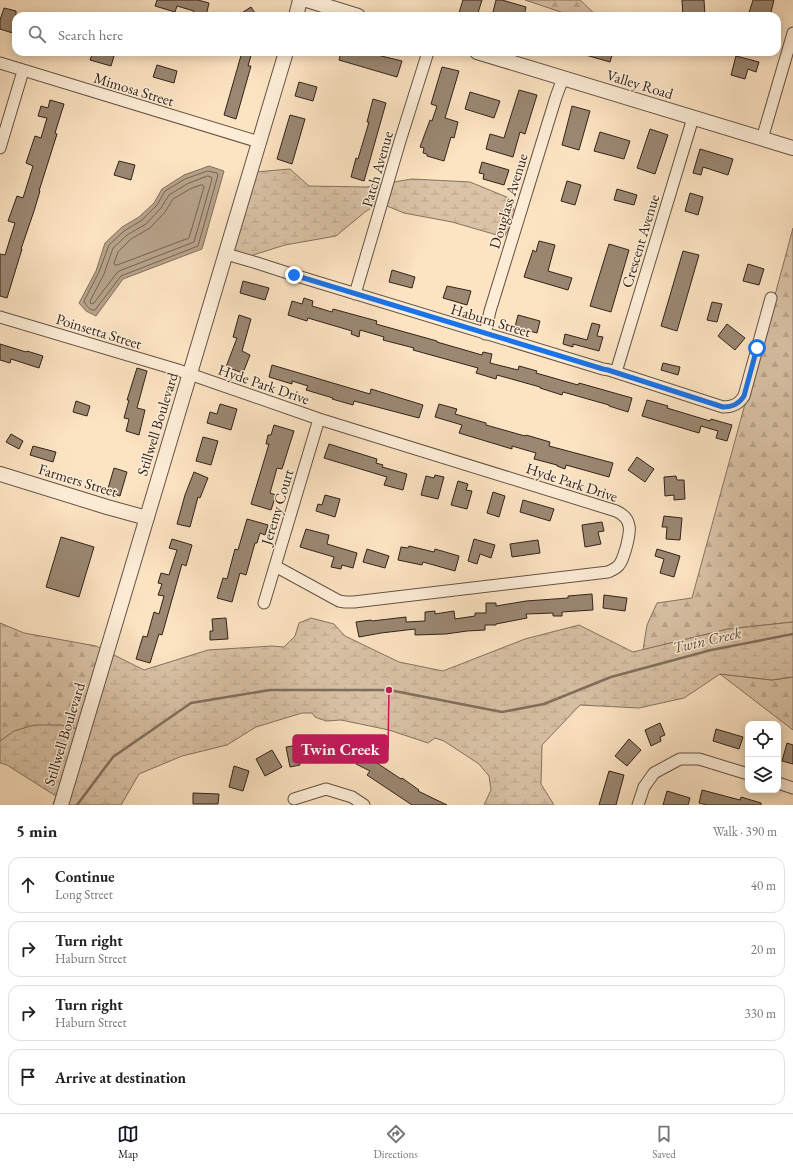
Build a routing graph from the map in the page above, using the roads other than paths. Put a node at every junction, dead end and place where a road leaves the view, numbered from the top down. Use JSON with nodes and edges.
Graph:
{"nodes":[{"id":1,"x":300,"y":0,"type":"edge"},
{"id":2,"x":307,"y":0,"type":"edge"},
{"id":3,"x":297,"y":12,"type":"edge"},
{"id":4,"x":345,"y":12,"type":"edge"},
{"id":5,"x":793,"y":33,"type":"edge"},
{"id":6,"x":285,"y":56,"type":"edge"},
{"id":7,"x":427,"y":56,"type":"edge"},
{"id":8,"x":490,"y":56,"type":"edge"},
{"id":9,"x":0,"y":64,"type":"edge"},
{"id":10,"x":23,"y":71,"type":"junction"},
{"id":11,"x":563,"y":78,"type":"junction"},
{"id":12,"x":693,"y":118,"type":"junction"},
{"id":13,"x":762,"y":138,"type":"junction"},
{"id":14,"x":259,"y":142,"type":"junction"},
{"id":15,"x":0,"y":148,"type":"edge"},
{"id":16,"x":793,"y":148,"type":"edge"},
{"id":17,"x":226,"y":254,"type":"junction"},
{"id":18,"x":355,"y":294,"type":"junction"},
{"id":19,"x":771,"y":298,"type":"dead end"},
{"id":20,"x":0,"y":317,"type":"edge"},
{"id":21,"x":485,"y":334,"type":"junction"},
{"id":22,"x":616,"y":372,"type":"junction"},
{"id":23,"x":190,"y":375,"type":"junction"},
{"id":24,"x":318,"y":419,"type":"junction"},
{"id":25,"x":0,"y":474,"type":"edge"},
{"id":26,"x":147,"y":518,"type":"junction"},
{"id":27,"x":275,"y":566,"type":"junction"},
{"id":28,"x":264,"y":603,"type":"dead end"},
{"id":29,"x":745,"y":773,"type":"edge"},
{"id":30,"x":781,"y":784,"type":"edge"},
{"id":31,"x":793,"y":788,"type":"edge"},
{"id":32,"x":294,"y":799,"type":"dead end"},
{"id":33,"x":61,"y":805,"type":"edge"},
{"id":34,"x":364,"y":805,"type":"edge"},
{"id":35,"x":638,"y":805,"type":"edge"}],
"edges":[{"from":1,"to":3,"type":"street"},
{"from":2,"to":4,"type":"street"},
{"from":5,"to":13,"type":"street"},
{"from":6,"to":14,"type":"street","name":"Stillwell Boulevard"},
{"from":7,"to":18,"type":"street","name":"Patch Avenue"},
{"from":8,"to":11,"type":"street","name":"Valley Road"},
{"from":9,"to":10,"type":"street","name":"Mimosa Street"},
{"from":10,"to":14,"type":"street","name":"Mimosa Street"},
{"from":10,"to":15,"type":"street"},
{"from":11,"to":12,"type":"street","name":"Valley Road"},
{"from":11,"to":21,"type":"street","name":"Douglass Avenue"},
{"from":12,"to":13,"type":"street","name":"Valley Road"},
{"from":12,"to":22,"type":"street","name":"Crescent Avenue"},
{"from":13,"to":16,"type":"street","name":"Valley Road"},
{"from":14,"to":17,"type":"street","name":"Stillwell Boulevard"},
{"from":17,"to":18,"type":"street","name":"Haburn Street"},
{"from":17,"to":23,"type":"street","name":"Stillwell Boulevard"},
{"from":18,"to":21,"type":"street","name":"Haburn Street"},
{"from":19,"to":22,"type":"street","name":"Haburn Street"},
{"from":20,"to":23,"type":"street","name":"Poinsetta Street"},
{"from":21,"to":22,"type":"street","name":"Haburn Street"},
{"from":23,"to":24,"type":"street","name":"Hyde Park Drive"},
{"from":23,"to":26,"type":"street","name":"Stillwell Boulevard"},
{"from":24,"to":27,"type":"street","name":"Jeremy Court"},
{"from":24,"to":27,"type":"street","name":"Hyde Park Drive"},
{"from":25,"to":26,"type":"street","name":"Farmers Street"},
{"from":26,"to":33,"type":"street","name":"Stillwell Boulevard"},
{"from":27,"to":28,"type":"street","name":"Jeremy Court"},
{"from":29,"to":35,"type":"street"},
{"from":30,"to":31,"type":"street"},
{"from":32,"to":34,"type":"street"}]}
